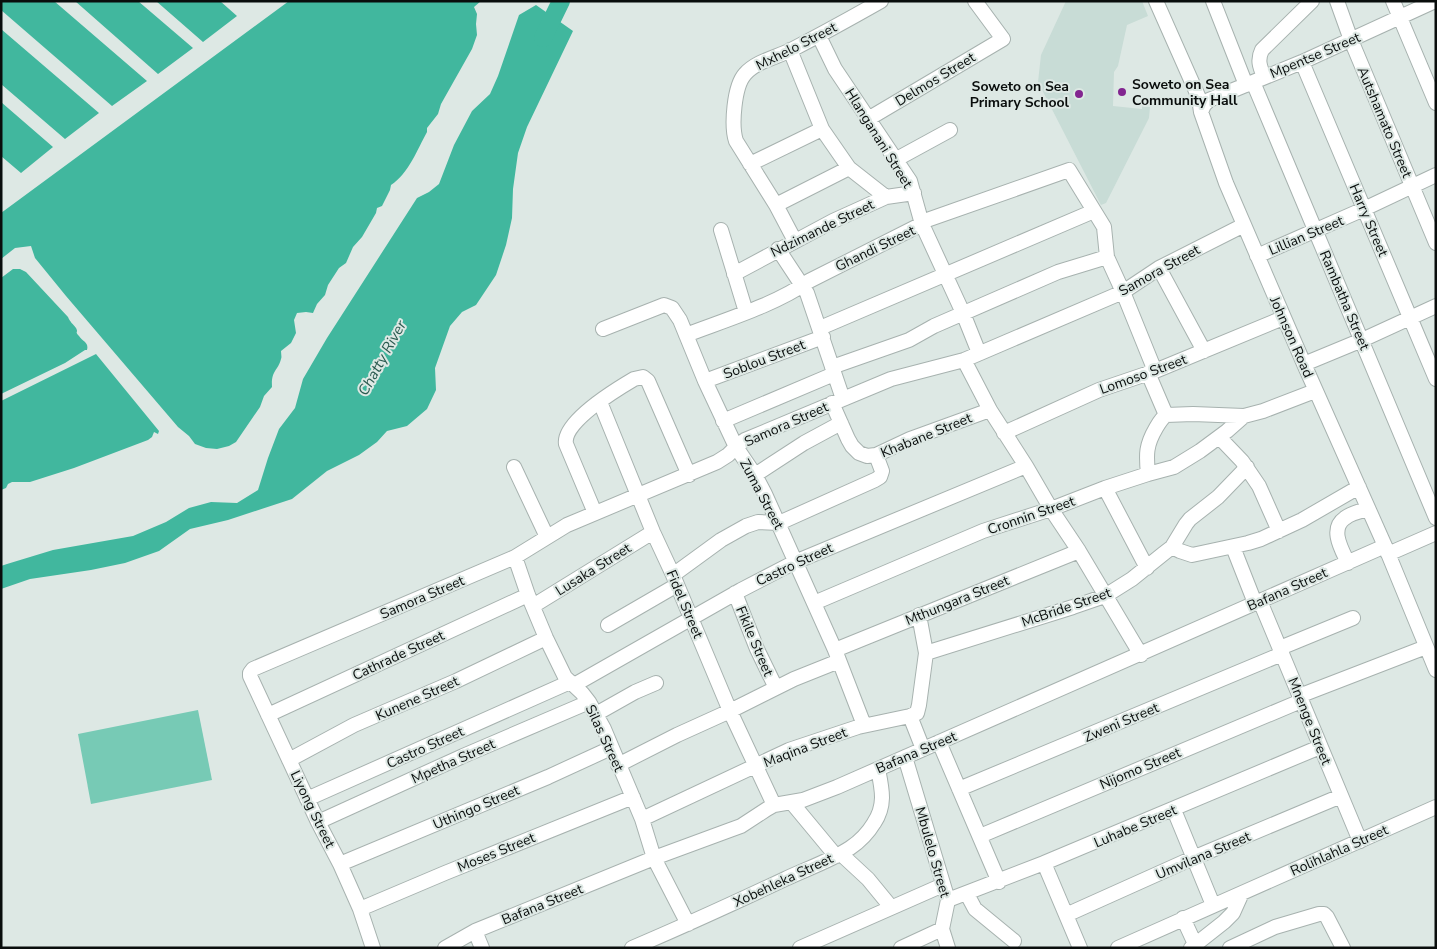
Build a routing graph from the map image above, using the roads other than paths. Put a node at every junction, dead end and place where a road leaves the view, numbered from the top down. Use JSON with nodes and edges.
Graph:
{"nodes":[{"id":1,"x":881,"y":1,"type":"edge"},
{"id":2,"x":975,"y":1,"type":"edge"},
{"id":3,"x":1156,"y":1,"type":"edge"},
{"id":4,"x":1213,"y":1,"type":"edge"},
{"id":5,"x":1312,"y":1,"type":"edge"},
{"id":6,"x":1337,"y":1,"type":"edge"},
{"id":7,"x":1393,"y":1,"type":"edge"},
{"id":8,"x":1435,"y":1,"type":"edge"},
{"id":9,"x":1399,"y":18,"type":"junction"},
{"id":10,"x":818,"y":36,"type":"junction"},
{"id":11,"x":1351,"y":40,"type":"junction"},
{"id":12,"x":790,"y":50,"type":"junction"},
{"id":13,"x":1302,"y":62,"type":"junction"},
{"id":14,"x":1254,"y":81,"type":"junction"},
{"id":15,"x":1436,"y":103,"type":"edge"},
{"id":16,"x":1201,"y":112,"type":"junction"},
{"id":17,"x":868,"y":119,"type":"junction"},
{"id":18,"x":822,"y":128,"type":"junction"},
{"id":19,"x":950,"y":130,"type":"dead end"},
{"id":20,"x":895,"y":160,"type":"junction"},
{"id":21,"x":750,"y":164,"type":"junction"},
{"id":22,"x":849,"y":168,"type":"junction"},
{"id":23,"x":1436,"y":175,"type":"edge"},
{"id":24,"x":1412,"y":186,"type":"junction"},
{"id":25,"x":914,"y":194,"type":"junction"},
{"id":26,"x":886,"y":197,"type":"junction"},
{"id":27,"x":776,"y":205,"type":"junction"},
{"id":28,"x":1364,"y":209,"type":"junction"},
{"id":29,"x":1094,"y":211,"type":"junction"},
{"id":30,"x":922,"y":224,"type":"junction"},
{"id":31,"x":1244,"y":225,"type":"junction"},
{"id":32,"x":721,"y":230,"type":"dead end"},
{"id":33,"x":1316,"y":231,"type":"junction"},
{"id":34,"x":795,"y":242,"type":"junction"},
{"id":35,"x":1436,"y":242,"type":"edge"},
{"id":36,"x":778,"y":249,"type":"junction"},
{"id":37,"x":1257,"y":256,"type":"junction"},
{"id":38,"x":1107,"y":257,"type":"junction"},
{"id":39,"x":1159,"y":268,"type":"junction"},
{"id":40,"x":734,"y":274,"type":"junction"},
{"id":41,"x":945,"y":274,"type":"junction"},
{"id":42,"x":803,"y":285,"type":"junction"},
{"id":43,"x":1123,"y":292,"type":"junction"},
{"id":44,"x":1436,"y":306,"type":"edge"},
{"id":45,"x":746,"y":312,"type":"junction"},
{"id":46,"x":963,"y":313,"type":"junction"},
{"id":47,"x":1283,"y":318,"type":"junction"},
{"id":48,"x":1410,"y":318,"type":"junction"},
{"id":49,"x":603,"y":329,"type":"dead end"},
{"id":50,"x":821,"y":332,"type":"junction"},
{"id":51,"x":686,"y":335,"type":"junction"},
{"id":52,"x":1362,"y":340,"type":"junction"},
{"id":53,"x":1204,"y":351,"type":"junction"},
{"id":54,"x":978,"y":354,"type":"junction"},
{"id":55,"x":964,"y":360,"type":"junction"},
{"id":56,"x":1304,"y":364,"type":"junction"},
{"id":57,"x":833,"y":370,"type":"junction"},
{"id":58,"x":1151,"y":372,"type":"junction"},
{"id":59,"x":1436,"y":379,"type":"edge"},
{"id":60,"x":705,"y":381,"type":"junction"},
{"id":61,"x":1315,"y":391,"type":"junction"},
{"id":62,"x":838,"y":401,"type":"junction"},
{"id":63,"x":600,"y":402,"type":"junction"},
{"id":64,"x":990,"y":410,"type":"junction"},
{"id":65,"x":1166,"y":415,"type":"junction"},
{"id":66,"x":1244,"y":416,"type":"junction"},
{"id":67,"x":723,"y":421,"type":"junction"},
{"id":68,"x":841,"y":423,"type":"junction"},
{"id":69,"x":1004,"y":433,"type":"junction"},
{"id":70,"x":1219,"y":437,"type":"junction"},
{"id":71,"x":736,"y":447,"type":"junction"},
{"id":72,"x":876,"y":455,"type":"junction"},
{"id":73,"x":1026,"y":466,"type":"junction"},
{"id":74,"x":514,"y":467,"type":"dead end"},
{"id":75,"x":1247,"y":468,"type":"junction"},
{"id":76,"x":1148,"y":474,"type":"junction"},
{"id":77,"x":689,"y":475,"type":"junction"},
{"id":78,"x":755,"y":475,"type":"junction"},
{"id":79,"x":1105,"y":488,"type":"junction"},
{"id":80,"x":1359,"y":488,"type":"junction"},
{"id":81,"x":639,"y":495,"type":"junction"},
{"id":82,"x":1051,"y":509,"type":"junction"},
{"id":83,"x":1368,"y":509,"type":"junction"},
{"id":84,"x":595,"y":513,"type":"junction"},
{"id":85,"x":1436,"y":518,"type":"edge"},
{"id":86,"x":779,"y":524,"type":"junction"},
{"id":87,"x":1279,"y":531,"type":"junction"},
{"id":88,"x":653,"y":532,"type":"junction"},
{"id":89,"x":1436,"y":533,"type":"edge"},
{"id":90,"x":547,"y":537,"type":"junction"},
{"id":91,"x":1172,"y":547,"type":"junction"},
{"id":92,"x":1233,"y":547,"type":"junction"},
{"id":93,"x":1387,"y":550,"type":"junction"},
{"id":94,"x":1079,"y":551,"type":"junction"},
{"id":95,"x":515,"y":557,"type":"junction"},
{"id":96,"x":795,"y":562,"type":"junction"},
{"id":97,"x":1348,"y":563,"type":"junction"},
{"id":98,"x":1146,"y":568,"type":"junction"},
{"id":99,"x":675,"y":580,"type":"junction"},
{"id":100,"x":735,"y":593,"type":"junction"},
{"id":101,"x":1105,"y":596,"type":"junction"},
{"id":102,"x":530,"y":601,"type":"junction"},
{"id":103,"x":814,"y":602,"type":"junction"},
{"id":104,"x":1258,"y":602,"type":"junction"},
{"id":105,"x":919,"y":615,"type":"junction"},
{"id":106,"x":691,"y":618,"type":"junction"},
{"id":107,"x":1353,"y":618,"type":"dead end"},
{"id":108,"x":608,"y":625,"type":"dead end"},
{"id":109,"x":546,"y":638,"type":"junction"},
{"id":110,"x":1426,"y":647,"type":"junction"},
{"id":111,"x":1281,"y":651,"type":"junction"},
{"id":112,"x":926,"y":653,"type":"junction"},
{"id":113,"x":837,"y":655,"type":"junction"},
{"id":114,"x":1141,"y":655,"type":"junction"},
{"id":115,"x":1436,"y":670,"type":"edge"},
{"id":116,"x":251,"y":671,"type":"joint"},
{"id":117,"x":656,"y":683,"type":"dead end"},
{"id":118,"x":572,"y":684,"type":"junction"},
{"id":119,"x":776,"y":688,"type":"junction"},
{"id":120,"x":1300,"y":698,"type":"junction"},
{"id":121,"x":593,"y":708,"type":"junction"},
{"id":122,"x":730,"y":711,"type":"junction"},
{"id":123,"x":268,"y":715,"type":"junction"},
{"id":124,"x":910,"y":716,"type":"junction"},
{"id":125,"x":864,"y":725,"type":"junction"},
{"id":126,"x":939,"y":742,"type":"junction"},
{"id":127,"x":1320,"y":747,"type":"junction"},
{"id":128,"x":611,"y":748,"type":"junction"},
{"id":129,"x":923,"y":749,"type":"junction"},
{"id":130,"x":905,"y":757,"type":"junction"},
{"id":131,"x":289,"y":760,"type":"junction"},
{"id":132,"x":618,"y":765,"type":"junction"},
{"id":133,"x":755,"y":766,"type":"junction"},
{"id":134,"x":878,"y":769,"type":"junction"},
{"id":135,"x":959,"y":788,"type":"junction"},
{"id":136,"x":633,"y":796,"type":"junction"},
{"id":137,"x":1340,"y":796,"type":"junction"},
{"id":138,"x":307,"y":799,"type":"junction"},
{"id":139,"x":792,"y":802,"type":"junction"},
{"id":140,"x":774,"y":805,"type":"junction"},
{"id":141,"x":1436,"y":807,"type":"edge"},
{"id":142,"x":1174,"y":810,"type":"junction"},
{"id":143,"x":642,"y":819,"type":"junction"},
{"id":144,"x":318,"y":822,"type":"junction"},
{"id":145,"x":980,"y":836,"type":"junction"},
{"id":146,"x":1360,"y":841,"type":"junction"},
{"id":147,"x":838,"y":855,"type":"junction"},
{"id":148,"x":654,"y":858,"type":"junction"},
{"id":149,"x":1193,"y":858,"type":"junction"},
{"id":150,"x":1044,"y":863,"type":"junction"},
{"id":151,"x":340,"y":864,"type":"junction"},
{"id":152,"x":999,"y":882,"type":"junction"},
{"id":153,"x":943,"y":885,"type":"junction"},
{"id":154,"x":1242,"y":893,"type":"junction"},
{"id":155,"x":967,"y":894,"type":"junction"},
{"id":156,"x":948,"y":900,"type":"junction"},
{"id":157,"x":1213,"y":905,"type":"junction"},
{"id":158,"x":891,"y":907,"type":"junction"},
{"id":159,"x":360,"y":910,"type":"junction"},
{"id":160,"x":1066,"y":915,"type":"junction"},
{"id":161,"x":1183,"y":918,"type":"junction"},
{"id":162,"x":688,"y":924,"type":"junction"},
{"id":163,"x":942,"y":930,"type":"junction"},
{"id":164,"x":475,"y":931,"type":"junction"},
{"id":165,"x":1014,"y":941,"type":"dead end"},
{"id":166,"x":1193,"y":946,"type":"edge"},
{"id":167,"x":373,"y":948,"type":"edge"},
{"id":168,"x":445,"y":948,"type":"edge"},
{"id":169,"x":482,"y":948,"type":"edge"},
{"id":170,"x":632,"y":948,"type":"edge"},
{"id":171,"x":800,"y":948,"type":"edge"},
{"id":172,"x":901,"y":948,"type":"edge"},
{"id":173,"x":948,"y":948,"type":"edge"},
{"id":174,"x":1080,"y":948,"type":"edge"},
{"id":175,"x":1118,"y":948,"type":"edge"},
{"id":176,"x":1230,"y":948,"type":"edge"},
{"id":177,"x":1343,"y":948,"type":"edge"}],
"edges":[{"from":1,"to":10,"type":"street","name":"Mxhelo Street"},
{"from":2,"to":17,"type":"street","name":"Delmos Street"},
{"from":3,"to":16,"type":"street","name":"Johnson Road"},
{"from":4,"to":14,"type":"street"},
{"from":5,"to":14,"type":"street"},
{"from":6,"to":11,"type":"street","name":"Autshamato Street"},
{"from":7,"to":9,"type":"street"},
{"from":8,"to":9,"type":"street","name":"Mpentse Street"},
{"from":9,"to":11,"type":"street","name":"Mpentse Street"},
{"from":9,"to":15,"type":"street"},
{"from":10,"to":12,"type":"street","name":"Mxhelo Street"},
{"from":10,"to":17,"type":"street","name":"Hlanganani Street"},
{"from":11,"to":13,"type":"street","name":"Mpentse Street"},
{"from":11,"to":24,"type":"street","name":"Autshamato Street"},
{"from":12,"to":18,"type":"street"},
{"from":12,"to":21,"type":"street","name":"Mxhelo Street"},
{"from":13,"to":14,"type":"street","name":"Mpentse Street"},
{"from":13,"to":28,"type":"street","name":"Harry Street"},
{"from":14,"to":16,"type":"street","name":"Mpentse Street"},
{"from":14,"to":33,"type":"street","name":"Rambatha Street"},
{"from":16,"to":31,"type":"street","name":"Johnson Road"},
{"from":17,"to":20,"type":"street","name":"Hlanganani Street"},
{"from":18,"to":21,"type":"street"},
{"from":18,"to":22,"type":"street"},
{"from":19,"to":20,"type":"street"},
{"from":20,"to":25,"type":"street","name":"Hlanganani Street"},
{"from":21,"to":27,"type":"street","name":"Mxhelo Street"},
{"from":22,"to":26,"type":"street"},
{"from":22,"to":27,"type":"street"},
{"from":23,"to":24,"type":"street","name":"Lillian Street"},
{"from":24,"to":28,"type":"street","name":"Lillian Street"},
{"from":24,"to":35,"type":"street","name":"Autshamato Street"},
{"from":25,"to":26,"type":"street","name":"Ndzimande Street"},
{"from":25,"to":30,"type":"street","name":"Hlanganani Street"},
{"from":26,"to":34,"type":"street","name":"Ndzimande Street"},
{"from":27,"to":34,"type":"street","name":"Mxhelo Street"},
{"from":28,"to":33,"type":"street","name":"Lillian Street"},
{"from":28,"to":48,"type":"street","name":"Harry Street"},
{"from":29,"to":30,"type":"street","name":"Ghandi Street"},
{"from":29,"to":38,"type":"street"},
{"from":29,"to":41,"type":"street","name":"Soblou Street"},
{"from":30,"to":41,"type":"street","name":"Hlanganani Street"},
{"from":30,"to":42,"type":"street","name":"Ghandi Street"},
{"from":31,"to":37,"type":"street","name":"Johnson Road"},
{"from":31,"to":39,"type":"street","name":"Samora Street"},
{"from":32,"to":40,"type":"street"},
{"from":33,"to":37,"type":"street","name":"Lillian Street"},
{"from":33,"to":52,"type":"street","name":"Rambatha Street"},
{"from":34,"to":36,"type":"street","name":"Ndzimande Street"},
{"from":36,"to":40,"type":"street","name":"Ndzimande Street"},
{"from":36,"to":42,"type":"street","name":"Khabane Street"},
{"from":37,"to":47,"type":"street","name":"Johnson Road"},
{"from":38,"to":43,"type":"street"},
{"from":38,"to":46,"type":"street"},
{"from":39,"to":43,"type":"street","name":"Samora Street"},
{"from":39,"to":53,"type":"street"},
{"from":40,"to":45,"type":"street"},
{"from":41,"to":46,"type":"street","name":"Hlanganani Street"},
{"from":41,"to":50,"type":"street","name":"Soblou Street"},
{"from":42,"to":45,"type":"street","name":"Ghandi Street"},
{"from":42,"to":50,"type":"street","name":"Khabane Street"},
{"from":43,"to":54,"type":"street","name":"Samora Street"},
{"from":43,"to":58,"type":"street"},
{"from":44,"to":48,"type":"street"},
{"from":45,"to":51,"type":"street","name":"Ghandi Street"},
{"from":46,"to":54,"type":"street","name":"Hlanganani Street"},
{"from":46,"to":57,"type":"street"},
{"from":47,"to":53,"type":"street","name":"Lomoso Street"},
{"from":47,"to":56,"type":"street","name":"Johnson Road"},
{"from":48,"to":52,"type":"street"},
{"from":48,"to":59,"type":"street","name":"Harry Street"},
{"from":49,"to":51,"type":"street","name":"Zuma Street"},
{"from":50,"to":57,"type":"street","name":"Khabane Street"},
{"from":50,"to":60,"type":"street","name":"Soblou Street"},
{"from":51,"to":60,"type":"street","name":"Zuma Street"},
{"from":52,"to":56,"type":"street"},
{"from":52,"to":85,"type":"street","name":"Rambatha Street"},
{"from":53,"to":58,"type":"street","name":"Lomoso Street"},
{"from":54,"to":55,"type":"street","name":"Samora Street"},
{"from":55,"to":62,"type":"street","name":"Samora Street"},
{"from":55,"to":64,"type":"street"},
{"from":56,"to":61,"type":"street","name":"Johnson Road"},
{"from":57,"to":62,"type":"street","name":"Khabane Street"},
{"from":57,"to":67,"type":"street"},
{"from":58,"to":65,"type":"street"},
{"from":58,"to":69,"type":"street","name":"Lomoso Street"},
{"from":60,"to":67,"type":"street","name":"Zuma Street"},
{"from":61,"to":66,"type":"street"},
{"from":61,"to":80,"type":"street","name":"Johnson Road"},
{"from":62,"to":68,"type":"street","name":"Khabane Street"},
{"from":62,"to":71,"type":"street","name":"Samora Street"},
{"from":63,"to":77,"type":"street"},
{"from":63,"to":81,"type":"street","name":"Fidel Street"},
{"from":63,"to":84,"type":"street"},
{"from":64,"to":69,"type":"street"},
{"from":64,"to":72,"type":"street","name":"Khabane Street"},
{"from":65,"to":66,"type":"street"},
{"from":65,"to":76,"type":"street"},
{"from":66,"to":70,"type":"street","name":"Cronnin Street"},
{"from":67,"to":71,"type":"street","name":"Zuma Street"},
{"from":68,"to":72,"type":"street","name":"Khabane Street"},
{"from":68,"to":78,"type":"street"},
{"from":69,"to":73,"type":"street"},
{"from":70,"to":75,"type":"street"},
{"from":70,"to":76,"type":"street","name":"Cronnin Street"},
{"from":71,"to":77,"type":"street","name":"Samora Street"},
{"from":71,"to":78,"type":"street","name":"Zuma Street"},
{"from":72,"to":86,"type":"street"},
{"from":73,"to":82,"type":"street"},
{"from":73,"to":96,"type":"street","name":"Castro Street"},
{"from":74,"to":90,"type":"street"},
{"from":75,"to":87,"type":"street"},
{"from":75,"to":91,"type":"street","name":"McBride Street"},
{"from":76,"to":79,"type":"street","name":"Cronnin Street"},
{"from":77,"to":81,"type":"street","name":"Samora Street"},
{"from":78,"to":86,"type":"street","name":"Zuma Street"},
{"from":79,"to":82,"type":"street","name":"Cronnin Street"},
{"from":79,"to":98,"type":"street"},
{"from":80,"to":83,"type":"street","name":"Johnson Road"},
{"from":80,"to":87,"type":"street"},
{"from":81,"to":84,"type":"street","name":"Samora Street"},
{"from":81,"to":88,"type":"street","name":"Fidel Street"},
{"from":82,"to":94,"type":"street"},
{"from":82,"to":103,"type":"street","name":"Cronnin Street"},
{"from":83,"to":93,"type":"street","name":"Johnson Road"},
{"from":83,"to":97,"type":"street"},
{"from":84,"to":90,"type":"street","name":"Samora Street"},
{"from":86,"to":96,"type":"street","name":"Zuma Street"},
{"from":86,"to":99,"type":"street"},
{"from":87,"to":92,"type":"street"},
{"from":88,"to":99,"type":"street","name":"Fidel Street"},
{"from":88,"to":102,"type":"street","name":"Lusaka Street"},
{"from":89,"to":93,"type":"street","name":"Bafana Street"},
{"from":90,"to":95,"type":"street","name":"Samora Street"},
{"from":91,"to":92,"type":"street"},
{"from":91,"to":98,"type":"street","name":"McBride Street"},
{"from":92,"to":104,"type":"street","name":"Mnenge Street"},
{"from":93,"to":97,"type":"street","name":"Bafana Street"},
{"from":93,"to":110,"type":"street","name":"Johnson Road"},
{"from":94,"to":101,"type":"street"},
{"from":94,"to":105,"type":"street","name":"Mthungara Street"},
{"from":95,"to":102,"type":"street","name":"Silas Street"},
{"from":95,"to":116,"type":"street","name":"Samora Street"},
{"from":96,"to":100,"type":"street","name":"Castro Street"},
{"from":96,"to":103,"type":"street","name":"Zuma Street"},
{"from":97,"to":104,"type":"street","name":"Bafana Street"},
{"from":98,"to":101,"type":"street","name":"McBride Street"},
{"from":99,"to":106,"type":"street","name":"Fidel Street"},
{"from":99,"to":108,"type":"street"},
{"from":100,"to":106,"type":"street","name":"Castro Street"},
{"from":100,"to":119,"type":"street","name":"Fikile Street"},
{"from":101,"to":112,"type":"street","name":"McBride Street"},
{"from":101,"to":114,"type":"street"},
{"from":102,"to":109,"type":"street","name":"Silas Street"},
{"from":102,"to":123,"type":"street","name":"Cathrade Street"},
{"from":103,"to":113,"type":"street","name":"Zuma Street"},
{"from":104,"to":111,"type":"street","name":"Mnenge Street"},
{"from":104,"to":114,"type":"street","name":"Bafana Street"},
{"from":105,"to":112,"type":"street"},
{"from":105,"to":113,"type":"street","name":"Mthungara Street"},
{"from":106,"to":118,"type":"street","name":"Castro Street"},
{"from":106,"to":122,"type":"street","name":"Fidel Street"},
{"from":107,"to":111,"type":"street","name":"Zweni Street"},
{"from":109,"to":118,"type":"street","name":"Silas Street"},
{"from":109,"to":131,"type":"street","name":"Kunene Street"},
{"from":110,"to":115,"type":"street","name":"Johnson Road"},
{"from":110,"to":120,"type":"street","name":"Nijomo Street"},
{"from":111,"to":120,"type":"street","name":"Mnenge Street"},
{"from":111,"to":135,"type":"street","name":"Zweni Street"},
{"from":112,"to":124,"type":"street"},
{"from":113,"to":119,"type":"street","name":"Mthungara Street"},
{"from":113,"to":125,"type":"street","name":"Zuma Street"},
{"from":114,"to":126,"type":"street","name":"Bafana Street"},
{"from":116,"to":123,"type":"street","name":"Liyong Street"},
{"from":117,"to":121,"type":"street","name":"Mpetha Street"},
{"from":118,"to":121,"type":"street","name":"Silas Street"},
{"from":118,"to":138,"type":"street","name":"Castro Street"},
{"from":119,"to":122,"type":"street","name":"Mthungara Street"},
{"from":120,"to":127,"type":"street","name":"Mnenge Street"},
{"from":120,"to":145,"type":"street","name":"Nijomo Street"},
{"from":121,"to":128,"type":"street","name":"Silas Street"},
{"from":121,"to":144,"type":"street","name":"Mpetha Street"},
{"from":122,"to":132,"type":"street","name":"Mthungara Street"},
{"from":122,"to":133,"type":"street","name":"Fidel Street"},
{"from":123,"to":131,"type":"street","name":"Liyong Street"},
{"from":124,"to":125,"type":"street","name":"Maqina Street"},
{"from":124,"to":129,"type":"street"},
{"from":125,"to":133,"type":"street","name":"Maqina Street"},
{"from":126,"to":129,"type":"street","name":"Bafana Street"},
{"from":126,"to":135,"type":"street"},
{"from":127,"to":137,"type":"street","name":"Mnenge Street"},
{"from":127,"to":142,"type":"street","name":"Luhabe Street"},
{"from":128,"to":132,"type":"street","name":"Silas Street"},
{"from":128,"to":151,"type":"street","name":"Uthingo Street"},
{"from":129,"to":130,"type":"street","name":"Bafana Street"},
{"from":130,"to":134,"type":"street","name":"Bafana Street"},
{"from":130,"to":153,"type":"street","name":"Mbulelo Street"},
{"from":131,"to":138,"type":"street","name":"Liyong Street"},
{"from":132,"to":136,"type":"street","name":"Silas Street"},
{"from":133,"to":140,"type":"street","name":"Fidel Street"},
{"from":133,"to":143,"type":"street","name":"Maqina Street"},
{"from":134,"to":139,"type":"street","name":"Bafana Street"},
{"from":134,"to":147,"type":"street","name":"Xobehleka Street"},
{"from":135,"to":145,"type":"street"},
{"from":136,"to":143,"type":"street","name":"Silas Street"},
{"from":136,"to":159,"type":"street","name":"Moses Street"},
{"from":137,"to":146,"type":"street","name":"Mnenge Street"},
{"from":137,"to":149,"type":"street","name":"Umvilana Street"},
{"from":138,"to":144,"type":"street","name":"Liyong Street"},
{"from":139,"to":140,"type":"street","name":"Bafana Street"},
{"from":139,"to":147,"type":"street"},
{"from":140,"to":148,"type":"street","name":"Bafana Street"},
{"from":141,"to":146,"type":"street","name":"Rolihlahla Street"},
{"from":142,"to":149,"type":"street"},
{"from":142,"to":150,"type":"street","name":"Luhabe Street"},
{"from":143,"to":148,"type":"street","name":"Silas Street"},
{"from":144,"to":151,"type":"street","name":"Liyong Street"},
{"from":145,"to":152,"type":"street"},
{"from":146,"to":154,"type":"street","name":"Rolihlahla Street"},
{"from":147,"to":158,"type":"street"},
{"from":147,"to":162,"type":"street","name":"Xobehleka Street"},
{"from":148,"to":162,"type":"street","name":"Silas Street"},
{"from":148,"to":164,"type":"street","name":"Bafana Street"},
{"from":149,"to":157,"type":"street"},
{"from":149,"to":160,"type":"street","name":"Umvilana Street"},
{"from":150,"to":152,"type":"street","name":"Luhabe Street"},
{"from":150,"to":160,"type":"street"},
{"from":151,"to":159,"type":"street","name":"Liyong Street"},
{"from":152,"to":155,"type":"street","name":"Luhabe Street"},
{"from":153,"to":156,"type":"street","name":"Mbulelo Street"},
{"from":153,"to":158,"type":"street"},
{"from":154,"to":157,"type":"street","name":"Rolihlahla Street"},
{"from":154,"to":166,"type":"street"},
{"from":155,"to":156,"type":"street","name":"Luhabe Street"},
{"from":155,"to":165,"type":"street"},
{"from":156,"to":163,"type":"street","name":"Mbulelo Street"},
{"from":157,"to":161,"type":"street","name":"Rolihlahla Street"},
{"from":158,"to":171,"type":"street"},
{"from":159,"to":167,"type":"street","name":"Liyong Street"},
{"from":160,"to":174,"type":"street"},
{"from":161,"to":166,"type":"street"},
{"from":161,"to":175,"type":"street","name":"Rolihlahla Street"},
{"from":162,"to":170,"type":"street","name":"Xobehleka Street"},
{"from":163,"to":172,"type":"street"},
{"from":163,"to":173,"type":"street","name":"Mbulelo Street"},
{"from":164,"to":168,"type":"street","name":"Bafana Street"},
{"from":164,"to":169,"type":"street"},
{"from":176,"to":177,"type":"street"}]}
